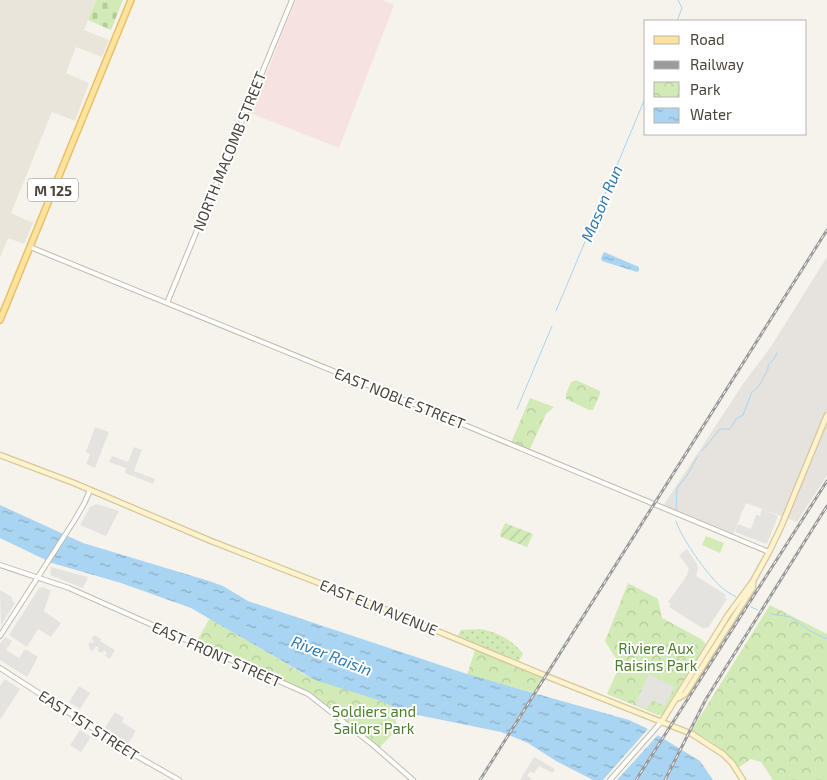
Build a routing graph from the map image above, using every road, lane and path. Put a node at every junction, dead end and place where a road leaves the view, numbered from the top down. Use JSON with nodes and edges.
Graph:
{"nodes":[{"id":1,"x":131,"y":0,"type":"edge"},
{"id":2,"x":292,"y":0,"type":"edge"},
{"id":3,"x":30,"y":247,"type":"junction"},
{"id":4,"x":166,"y":303,"type":"junction"},
{"id":5,"x":0,"y":320,"type":"edge"},
{"id":6,"x":827,"y":415,"type":"edge"},
{"id":7,"x":0,"y":455,"type":"edge"},
{"id":8,"x":90,"y":490,"type":"junction"},
{"id":9,"x":769,"y":552,"type":"junction"},
{"id":10,"x":0,"y":565,"type":"edge"},
{"id":11,"x":37,"y":577,"type":"junction"},
{"id":12,"x":0,"y":636,"type":"edge"},
{"id":13,"x":0,"y":668,"type":"edge"},
{"id":14,"x":662,"y":721,"type":"junction"},
{"id":15,"x":178,"y":780,"type":"edge"},
{"id":16,"x":413,"y":780,"type":"edge"},
{"id":17,"x":610,"y":780,"type":"edge"},
{"id":18,"x":742,"y":780,"type":"edge"}],
"edges":[{"from":1,"to":3,"type":"main road","number":"M 125"},
{"from":2,"to":4,"type":"street","name":"NORTH MACOMB STREET"},
{"from":3,"to":4,"type":"street","name":"EAST NOBLE STREET"},
{"from":3,"to":5,"type":"main road","number":"M 125"},
{"from":4,"to":9,"type":"street","name":"EAST NOBLE STREET"},
{"from":6,"to":9,"type":"main road"},
{"from":7,"to":8,"type":"main road","name":"EAST ELM AVENUE"},
{"from":8,"to":11,"type":"street"},
{"from":8,"to":14,"type":"main road","name":"EAST ELM AVENUE"},
{"from":9,"to":14,"type":"main road"},
{"from":10,"to":11,"type":"street","name":"EAST FRONT STREET"},
{"from":11,"to":12,"type":"street"},
{"from":11,"to":16,"type":"street","name":"EAST FRONT STREET"},
{"from":13,"to":15,"type":"street","name":"EAST 1ST STREET"},
{"from":14,"to":17,"type":"street"},
{"from":14,"to":18,"type":"main road","name":"EAST ELM AVENUE"}]}
